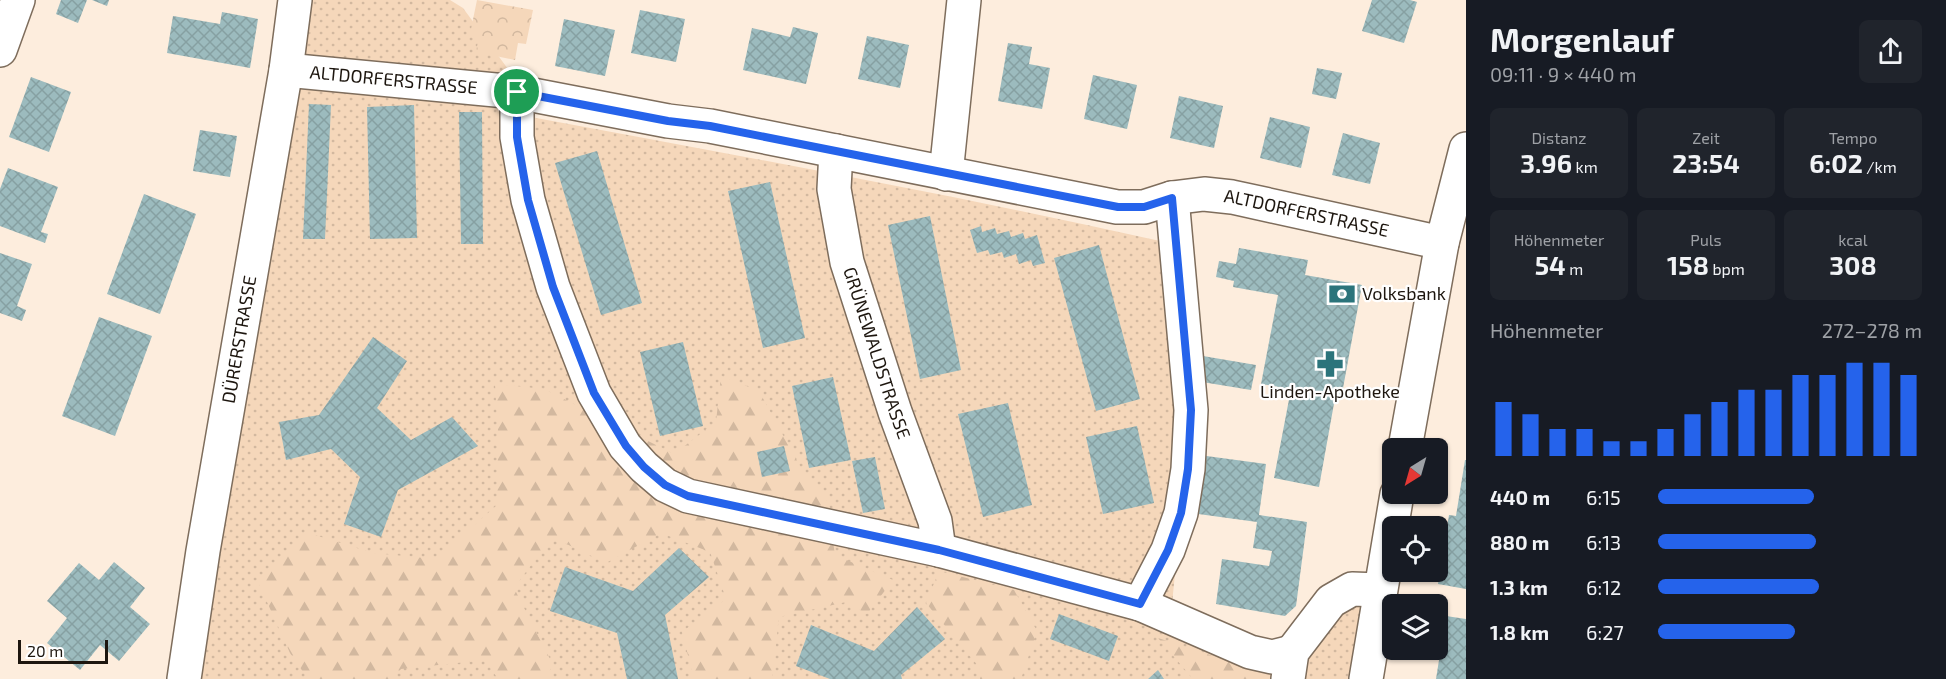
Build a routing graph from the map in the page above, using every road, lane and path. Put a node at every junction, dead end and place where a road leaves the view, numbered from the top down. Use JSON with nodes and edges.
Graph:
{"nodes":[{"id":1,"x":18,"y":0,"type":"edge"},
{"id":2,"x":295,"y":0,"type":"edge"},
{"id":3,"x":964,"y":0,"type":"edge"},
{"id":4,"x":0,"y":50,"type":"edge"},
{"id":5,"x":286,"y":70,"type":"junction"},
{"id":6,"x":517,"y":92,"type":"junction"},
{"id":7,"x":1466,"y":149,"type":"edge"},
{"id":8,"x":836,"y":151,"type":"junction"},
{"id":9,"x":946,"y":174,"type":"junction"},
{"id":10,"x":1172,"y":198,"type":"junction"},
{"id":11,"x":1442,"y":243,"type":"junction"},
{"id":12,"x":1408,"y":438,"type":"edge"},
{"id":13,"x":1395,"y":504,"type":"edge"},
{"id":14,"x":939,"y":550,"type":"junction"},
{"id":15,"x":1380,"y":590,"type":"junction"},
{"id":16,"x":1140,"y":604,"type":"junction"},
{"id":17,"x":1290,"y":666,"type":"edge"},
{"id":18,"x":183,"y":679,"type":"edge"},
{"id":19,"x":1366,"y":679,"type":"edge"}],
"edges":[{"from":1,"to":4,"type":"street"},
{"from":2,"to":5,"type":"street","name":"DÜRERSTRASSE"},
{"from":3,"to":9,"type":"street"},
{"from":5,"to":6,"type":"street","name":"ALTDORFERSTRASSE"},
{"from":5,"to":18,"type":"street","name":"DÜRERSTRASSE"},
{"from":6,"to":8,"type":"street","name":"ALTDORFERSTRASSE"},
{"from":6,"to":14,"type":"street"},
{"from":7,"to":11,"type":"street"},
{"from":8,"to":9,"type":"street","name":"ALTDORFERSTRASSE"},
{"from":8,"to":14,"type":"street","name":"GRÜNEWALDSTRASSE"},
{"from":9,"to":10,"type":"street","name":"ALTDORFERSTRASSE"},
{"from":10,"to":11,"type":"street","name":"ALTDORFERSTRASSE"},
{"from":10,"to":16,"type":"street"},
{"from":11,"to":12,"type":"street"},
{"from":13,"to":15,"type":"street"},
{"from":14,"to":16,"type":"street"},
{"from":15,"to":17,"type":"street"},
{"from":15,"to":19,"type":"street"},
{"from":16,"to":17,"type":"street"}]}
